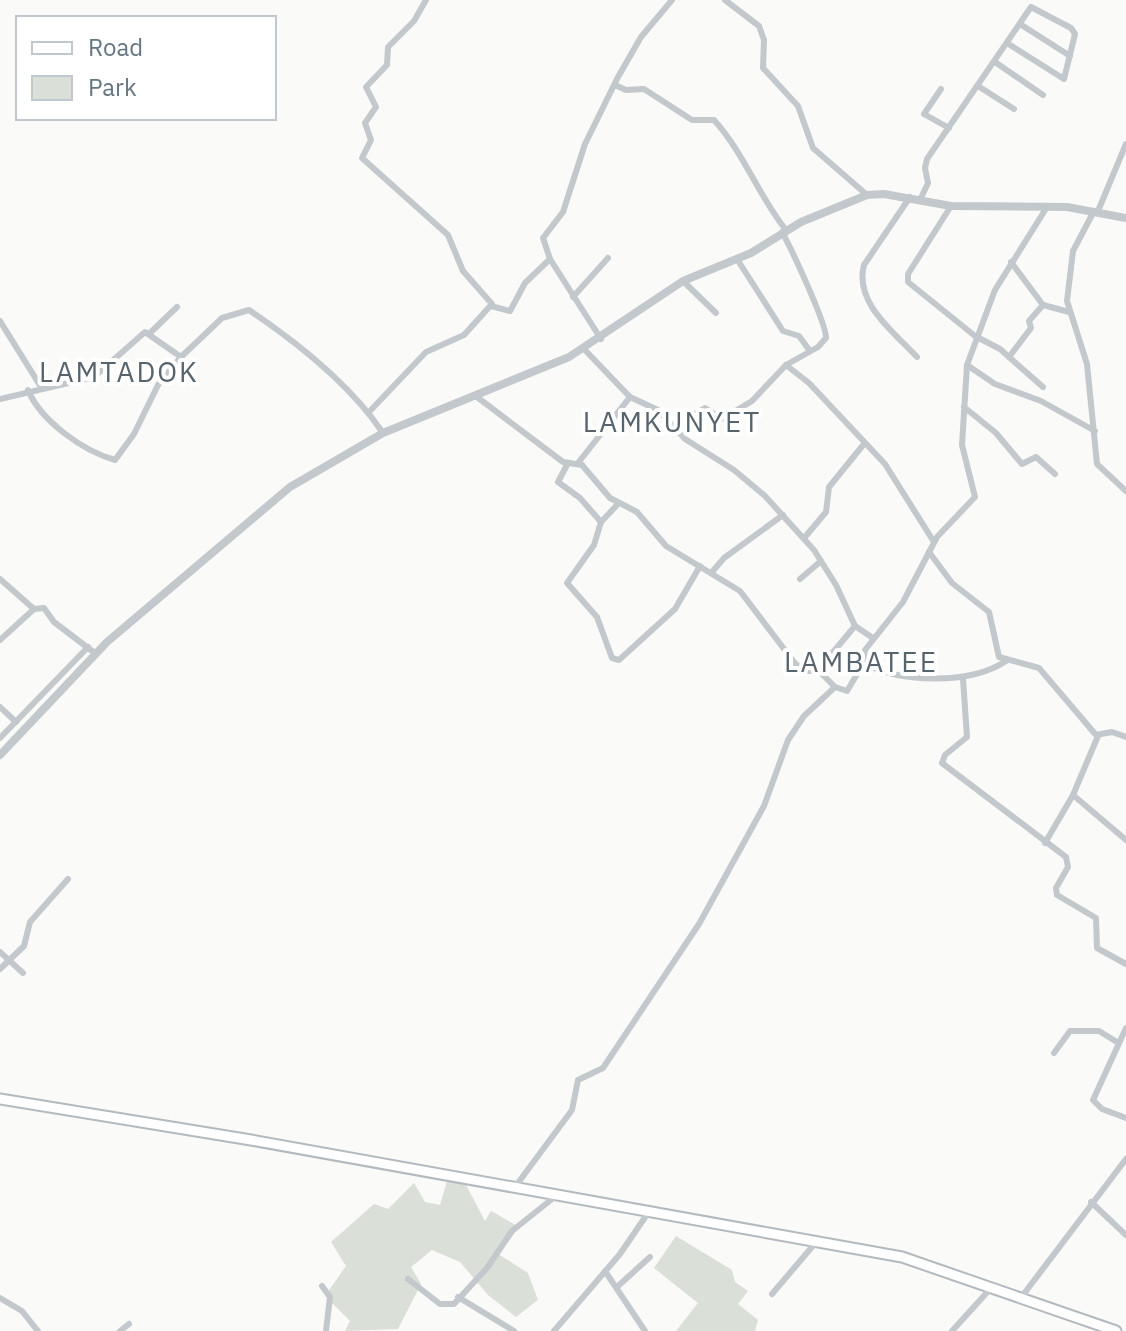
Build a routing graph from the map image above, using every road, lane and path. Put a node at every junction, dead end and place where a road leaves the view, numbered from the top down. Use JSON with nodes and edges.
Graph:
{"nodes":[{"id":1,"x":426,"y":0,"type":"edge"},
{"id":2,"x":672,"y":0,"type":"edge"},
{"id":3,"x":725,"y":0,"type":"edge"},
{"id":4,"x":1020,"y":24,"type":"junction"},
{"id":5,"x":1007,"y":43,"type":"junction"},
{"id":6,"x":1070,"y":56,"type":"junction"},
{"id":7,"x":995,"y":62,"type":"junction"},
{"id":8,"x":615,"y":85,"type":"junction"},
{"id":9,"x":978,"y":86,"type":"junction"},
{"id":10,"x":941,"y":89,"type":"dead end"},
{"id":11,"x":1043,"y":95,"type":"dead end"},
{"id":12,"x":1014,"y":109,"type":"dead end"},
{"id":13,"x":949,"y":128,"type":"junction"},
{"id":14,"x":1126,"y":144,"type":"edge"},
{"id":15,"x":867,"y":195,"type":"junction"},
{"id":16,"x":910,"y":197,"type":"junction"},
{"id":17,"x":920,"y":200,"type":"junction"},
{"id":18,"x":951,"y":206,"type":"junction"},
{"id":19,"x":1047,"y":207,"type":"junction"},
{"id":20,"x":1096,"y":211,"type":"junction"},
{"id":21,"x":1126,"y":218,"type":"edge"},
{"id":22,"x":784,"y":231,"type":"junction"},
{"id":23,"x":608,"y":258,"type":"dead end"},
{"id":24,"x":550,"y":259,"type":"junction"},
{"id":25,"x":737,"y":259,"type":"junction"},
{"id":26,"x":1011,"y":262,"type":"junction"},
{"id":27,"x":683,"y":281,"type":"junction"},
{"id":28,"x":573,"y":297,"type":"junction"},
{"id":29,"x":1043,"y":305,"type":"junction"},
{"id":30,"x":491,"y":306,"type":"junction"},
{"id":31,"x":177,"y":307,"type":"dead end"},
{"id":32,"x":1069,"y":312,"type":"junction"},
{"id":33,"x":716,"y":313,"type":"dead end"},
{"id":34,"x":0,"y":321,"type":"edge"},
{"id":35,"x":150,"y":333,"type":"junction"},
{"id":36,"x":975,"y":336,"type":"junction"},
{"id":37,"x":601,"y":339,"type":"junction"},
{"id":38,"x":584,"y":349,"type":"junction"},
{"id":39,"x":810,"y":351,"type":"junction"},
{"id":40,"x":181,"y":357,"type":"junction"},
{"id":41,"x":917,"y":357,"type":"dead end"},
{"id":42,"x":1009,"y":357,"type":"junction"},
{"id":43,"x":786,"y":365,"type":"junction"},
{"id":44,"x":967,"y":365,"type":"junction"},
{"id":45,"x":41,"y":387,"type":"junction"},
{"id":46,"x":1043,"y":387,"type":"dead end"},
{"id":47,"x":28,"y":390,"type":"junction"},
{"id":48,"x":477,"y":397,"type":"junction"},
{"id":49,"x":630,"y":397,"type":"junction"},
{"id":50,"x":0,"y":399,"type":"edge"},
{"id":51,"x":964,"y":407,"type":"junction"},
{"id":52,"x":369,"y":412,"type":"junction"},
{"id":53,"x":671,"y":428,"type":"junction"},
{"id":54,"x":1095,"y":431,"type":"junction"},
{"id":55,"x":383,"y":433,"type":"junction"},
{"id":56,"x":864,"y":444,"type":"junction"},
{"id":57,"x":568,"y":463,"type":"junction"},
{"id":58,"x":578,"y":463,"type":"junction"},
{"id":59,"x":1055,"y":474,"type":"dead end"},
{"id":60,"x":1126,"y":491,"type":"edge"},
{"id":61,"x":617,"y":505,"type":"junction"},
{"id":62,"x":783,"y":515,"type":"junction"},
{"id":63,"x":601,"y":522,"type":"junction"},
{"id":64,"x":805,"y":537,"type":"junction"},
{"id":65,"x":934,"y":542,"type":"junction"},
{"id":66,"x":929,"y":552,"type":"junction"},
{"id":67,"x":821,"y":561,"type":"junction"},
{"id":68,"x":700,"y":566,"type":"junction"},
{"id":69,"x":712,"y":572,"type":"junction"},
{"id":70,"x":0,"y":579,"type":"edge"},
{"id":71,"x":800,"y":579,"type":"dead end"},
{"id":72,"x":34,"y":609,"type":"junction"},
{"id":73,"x":855,"y":626,"type":"junction"},
{"id":74,"x":873,"y":638,"type":"junction"},
{"id":75,"x":0,"y":640,"type":"edge"},
{"id":76,"x":92,"y":650,"type":"junction"},
{"id":77,"x":1006,"y":661,"type":"junction"},
{"id":78,"x":863,"y":663,"type":"junction"},
{"id":79,"x":818,"y":671,"type":"junction"},
{"id":80,"x":963,"y":679,"type":"junction"},
{"id":81,"x":835,"y":687,"type":"junction"},
{"id":82,"x":0,"y":707,"type":"edge"},
{"id":83,"x":16,"y":722,"type":"junction"},
{"id":84,"x":1098,"y":736,"type":"junction"},
{"id":85,"x":1126,"y":737,"type":"edge"},
{"id":86,"x":0,"y":738,"type":"edge"},
{"id":87,"x":0,"y":755,"type":"edge"},
{"id":88,"x":1073,"y":795,"type":"junction"},
{"id":89,"x":1126,"y":840,"type":"edge"},
{"id":90,"x":1045,"y":843,"type":"junction"},
{"id":91,"x":68,"y":879,"type":"dead end"},
{"id":92,"x":0,"y":952,"type":"edge"},
{"id":93,"x":10,"y":961,"type":"junction"},
{"id":94,"x":1126,"y":964,"type":"edge"},
{"id":95,"x":0,"y":969,"type":"edge"},
{"id":96,"x":23,"y":973,"type":"dead end"},
{"id":97,"x":1126,"y":1028,"type":"edge"},
{"id":98,"x":1117,"y":1042,"type":"junction"},
{"id":99,"x":1054,"y":1053,"type":"dead end"},
{"id":100,"x":0,"y":1099,"type":"edge"},
{"id":101,"x":1126,"y":1118,"type":"edge"},
{"id":102,"x":1126,"y":1159,"type":"edge"},
{"id":103,"x":515,"y":1187,"type":"junction"},
{"id":104,"x":557,"y":1195,"type":"junction"},
{"id":105,"x":1091,"y":1202,"type":"junction"},
{"id":106,"x":650,"y":1210,"type":"junction"},
{"id":107,"x":1126,"y":1235,"type":"edge"},
{"id":108,"x":817,"y":1241,"type":"junction"},
{"id":109,"x":650,"y":1257,"type":"dead end"},
{"id":110,"x":605,"y":1271,"type":"junction"},
{"id":111,"x":408,"y":1279,"type":"dead end"},
{"id":112,"x":322,"y":1286,"type":"dead end"},
{"id":113,"x":617,"y":1287,"type":"junction"},
{"id":114,"x":992,"y":1287,"type":"junction"},
{"id":115,"x":772,"y":1294,"type":"dead end"},
{"id":116,"x":458,"y":1297,"type":"junction"},
{"id":117,"x":0,"y":1298,"type":"edge"},
{"id":118,"x":1020,"y":1299,"type":"junction"},
{"id":119,"x":129,"y":1324,"type":"dead end"},
{"id":120,"x":38,"y":1331,"type":"edge"},
{"id":121,"x":120,"y":1331,"type":"edge"},
{"id":122,"x":326,"y":1331,"type":"edge"},
{"id":123,"x":514,"y":1331,"type":"edge"},
{"id":124,"x":554,"y":1331,"type":"edge"},
{"id":125,"x":645,"y":1331,"type":"edge"},
{"id":126,"x":952,"y":1331,"type":"edge"},
{"id":127,"x":1116,"y":1331,"type":"edge"}],
"edges":[{"from":1,"to":30,"type":"street"},
{"from":2,"to":8,"type":"street"},
{"from":3,"to":15,"type":"street"},
{"from":4,"to":5,"type":"street"},
{"from":4,"to":6,"type":"street"},
{"from":4,"to":6,"type":"street"},
{"from":5,"to":6,"type":"street"},
{"from":5,"to":7,"type":"street"},
{"from":7,"to":9,"type":"street"},
{"from":7,"to":11,"type":"street"},
{"from":8,"to":22,"type":"street"},
{"from":8,"to":24,"type":"street"},
{"from":9,"to":12,"type":"street"},
{"from":9,"to":13,"type":"street"},
{"from":10,"to":13,"type":"street"},
{"from":13,"to":17,"type":"street"},
{"from":14,"to":20,"type":"street"},
{"from":15,"to":16,"type":"street"},
{"from":15,"to":22,"type":"street"},
{"from":16,"to":17,"type":"street"},
{"from":16,"to":41,"type":"street"},
{"from":17,"to":18,"type":"street"},
{"from":18,"to":19,"type":"street"},
{"from":18,"to":36,"type":"street"},
{"from":19,"to":20,"type":"street"},
{"from":19,"to":26,"type":"street"},
{"from":20,"to":21,"type":"street"},
{"from":20,"to":32,"type":"street"},
{"from":22,"to":25,"type":"street"},
{"from":22,"to":39,"type":"street"},
{"from":23,"to":28,"type":"street"},
{"from":24,"to":28,"type":"street"},
{"from":24,"to":30,"type":"street"},
{"from":25,"to":27,"type":"street"},
{"from":25,"to":39,"type":"street"},
{"from":26,"to":29,"type":"street"},
{"from":26,"to":36,"type":"street"},
{"from":27,"to":33,"type":"street"},
{"from":27,"to":37,"type":"street"},
{"from":28,"to":37,"type":"street"},
{"from":29,"to":32,"type":"street"},
{"from":29,"to":42,"type":"street"},
{"from":30,"to":52,"type":"street"},
{"from":31,"to":35,"type":"street"},
{"from":32,"to":54,"type":"street"},
{"from":34,"to":45,"type":"street"},
{"from":35,"to":40,"type":"street"},
{"from":35,"to":45,"type":"street"},
{"from":36,"to":42,"type":"street"},
{"from":36,"to":44,"type":"street"},
{"from":37,"to":38,"type":"street"},
{"from":38,"to":48,"type":"street"},
{"from":38,"to":49,"type":"street"},
{"from":39,"to":43,"type":"street"},
{"from":40,"to":47,"type":"street"},
{"from":40,"to":52,"type":"street"},
{"from":42,"to":46,"type":"street"},
{"from":43,"to":53,"type":"street"},
{"from":43,"to":56,"type":"street"},
{"from":44,"to":51,"type":"street"},
{"from":44,"to":54,"type":"street"},
{"from":45,"to":47,"type":"street"},
{"from":47,"to":50,"type":"street"},
{"from":48,"to":55,"type":"street"},
{"from":48,"to":57,"type":"street"},
{"from":49,"to":53,"type":"street"},
{"from":49,"to":58,"type":"street"},
{"from":51,"to":59,"type":"street"},
{"from":51,"to":65,"type":"street"},
{"from":52,"to":55,"type":"street"},
{"from":53,"to":62,"type":"street"},
{"from":54,"to":60,"type":"street"},
{"from":55,"to":76,"type":"street"},
{"from":56,"to":64,"type":"street"},
{"from":56,"to":65,"type":"street"},
{"from":57,"to":58,"type":"street"},
{"from":57,"to":63,"type":"street"},
{"from":58,"to":61,"type":"street"},
{"from":61,"to":63,"type":"street"},
{"from":61,"to":68,"type":"street"},
{"from":62,"to":64,"type":"street"},
{"from":62,"to":69,"type":"street"},
{"from":63,"to":68,"type":"street"},
{"from":64,"to":67,"type":"street"},
{"from":65,"to":66,"type":"street"},
{"from":66,"to":74,"type":"street"},
{"from":66,"to":77,"type":"street"},
{"from":67,"to":71,"type":"street"},
{"from":67,"to":73,"type":"street"},
{"from":68,"to":69,"type":"street"},
{"from":69,"to":79,"type":"street"},
{"from":70,"to":72,"type":"street"},
{"from":72,"to":75,"type":"street"},
{"from":72,"to":76,"type":"street"},
{"from":73,"to":74,"type":"street"},
{"from":73,"to":79,"type":"street"},
{"from":74,"to":78,"type":"street"},
{"from":76,"to":83,"type":"street"},
{"from":76,"to":87,"type":"street"},
{"from":77,"to":80,"type":"street"},
{"from":77,"to":84,"type":"street"},
{"from":78,"to":80,"type":"street"},
{"from":78,"to":81,"type":"street"},
{"from":79,"to":81,"type":"street"},
{"from":80,"to":90,"type":"street"},
{"from":81,"to":103,"type":"street"},
{"from":82,"to":83,"type":"street"},
{"from":83,"to":86,"type":"street"},
{"from":84,"to":85,"type":"street"},
{"from":84,"to":88,"type":"street"},
{"from":88,"to":89,"type":"street"},
{"from":88,"to":90,"type":"street"},
{"from":90,"to":94,"type":"street"},
{"from":91,"to":93,"type":"street"},
{"from":92,"to":93,"type":"street"},
{"from":93,"to":95,"type":"street"},
{"from":93,"to":96,"type":"street"},
{"from":97,"to":98,"type":"street"},
{"from":98,"to":99,"type":"street"},
{"from":98,"to":101,"type":"street"},
{"from":100,"to":103,"type":"main road"},
{"from":102,"to":105,"type":"street"},
{"from":103,"to":104,"type":"main road"},
{"from":104,"to":106,"type":"main road"},
{"from":104,"to":116,"type":"street"},
{"from":105,"to":107,"type":"street"},
{"from":105,"to":118,"type":"street"},
{"from":106,"to":108,"type":"main road"},
{"from":106,"to":110,"type":"street"},
{"from":108,"to":114,"type":"main road"},
{"from":108,"to":115,"type":"street"},
{"from":109,"to":113,"type":"street"},
{"from":110,"to":113,"type":"street"},
{"from":110,"to":124,"type":"street"},
{"from":111,"to":116,"type":"street"},
{"from":112,"to":122,"type":"street"},
{"from":113,"to":125,"type":"street"},
{"from":114,"to":118,"type":"main road"},
{"from":114,"to":126,"type":"street"},
{"from":116,"to":123,"type":"street"},
{"from":117,"to":120,"type":"street"},
{"from":118,"to":127,"type":"main road"},
{"from":119,"to":121,"type":"street"}]}
